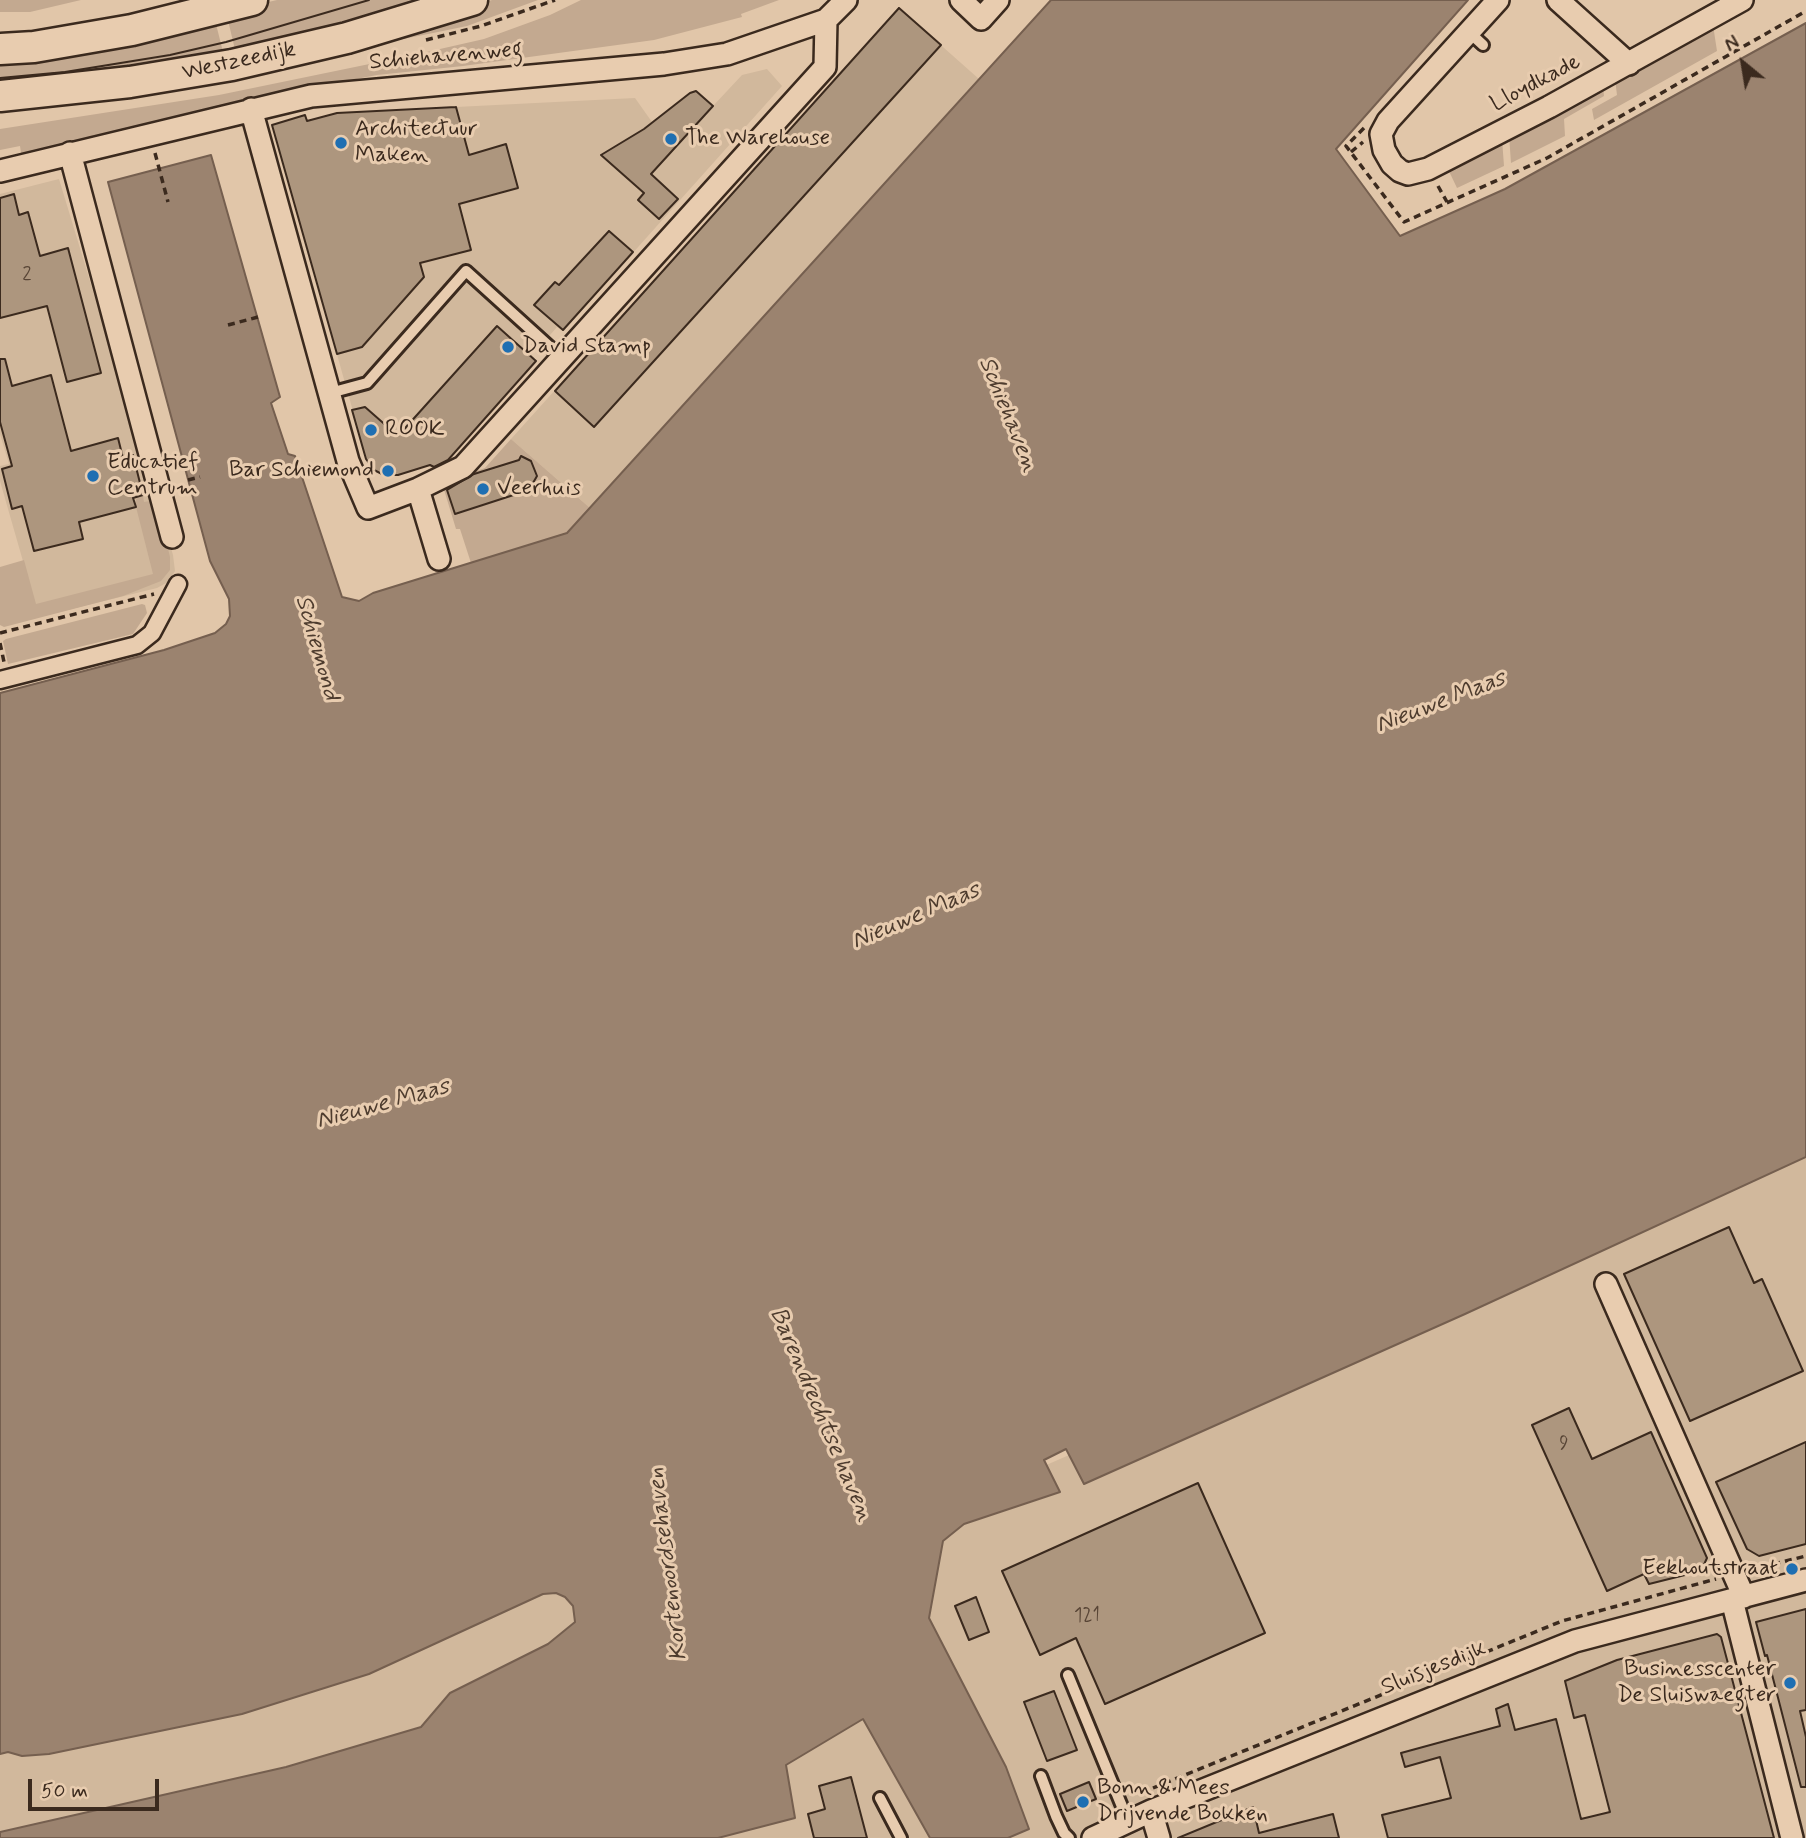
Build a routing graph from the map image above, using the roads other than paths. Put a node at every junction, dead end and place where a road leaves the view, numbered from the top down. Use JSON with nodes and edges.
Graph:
{"nodes":[{"id":1,"x":252,"y":0,"type":"edge"},
{"id":2,"x":472,"y":0,"type":"edge"},
{"id":3,"x":846,"y":0,"type":"edge"},
{"id":4,"x":961,"y":0,"type":"edge"},
{"id":5,"x":998,"y":0,"type":"edge"},
{"id":6,"x":1498,"y":0,"type":"edge"},
{"id":7,"x":1558,"y":0,"type":"edge"},
{"id":8,"x":1742,"y":0,"type":"edge"},
{"id":9,"x":826,"y":20,"type":"junction"},
{"id":10,"x":0,"y":49,"type":"edge"},
{"id":11,"x":1629,"y":64,"type":"junction"},
{"id":12,"x":0,"y":96,"type":"edge"},
{"id":13,"x":251,"y":109,"type":"junction"},
{"id":14,"x":70,"y":153,"type":"junction"},
{"id":15,"x":0,"y":171,"type":"edge"},
{"id":16,"x":562,"y":358,"type":"junction"},
{"id":17,"x":330,"y":393,"type":"junction"},
{"id":18,"x":418,"y":489,"type":"junction"},
{"id":19,"x":172,"y":537,"type":"dead end"},
{"id":20,"x":439,"y":559,"type":"dead end"},
{"id":21,"x":178,"y":584,"type":"road end"},
{"id":22,"x":0,"y":680,"type":"edge"},
{"id":23,"x":1606,"y":1284,"type":"dead end"},
{"id":24,"x":1806,"y":1580,"type":"edge"},
{"id":25,"x":1738,"y":1598,"type":"junction"},
{"id":26,"x":1068,"y":1675,"type":"dead end"},
{"id":27,"x":1041,"y":1776,"type":"dead end"},
{"id":28,"x":880,"y":1798,"type":"dead end"},
{"id":29,"x":1151,"y":1811,"type":"junction"},
{"id":30,"x":1128,"y":1821,"type":"junction"},
{"id":31,"x":901,"y":1838,"type":"edge"},
{"id":32,"x":1069,"y":1838,"type":"edge"},
{"id":33,"x":1093,"y":1838,"type":"edge"},
{"id":34,"x":1159,"y":1838,"type":"edge"},
{"id":35,"x":1792,"y":1838,"type":"edge"}],
"edges":[{"from":1,"to":10,"type":"main road"},
{"from":2,"to":12,"type":"main road","name":"Westzeedijk"},
{"from":3,"to":9,"type":"street"},
{"from":4,"to":5,"type":"street"},
{"from":6,"to":11,"type":"street","name":"Lloydkade"},
{"from":7,"to":11,"type":"street"},
{"from":8,"to":11,"type":"street","name":"Lloydkade"},
{"from":9,"to":13,"type":"street","name":"Schiehavenweg"},
{"from":9,"to":16,"type":"street"},
{"from":13,"to":14,"type":"street","name":"Schiehavenweg"},
{"from":13,"to":17,"type":"street"},
{"from":14,"to":15,"type":"street","name":"Schiehavenweg"},
{"from":14,"to":19,"type":"street"},
{"from":16,"to":17,"type":"lane"},
{"from":16,"to":18,"type":"street"},
{"from":17,"to":18,"type":"street"},
{"from":18,"to":20,"type":"street"},
{"from":21,"to":22,"type":"street"},
{"from":23,"to":25,"type":"street"},
{"from":24,"to":25,"type":"street","name":"Sluisjesdijk"},
{"from":25,"to":29,"type":"street","name":"Sluisjesdijk"},
{"from":25,"to":35,"type":"street"},
{"from":26,"to":30,"type":"lane"},
{"from":27,"to":32,"type":"lane"},
{"from":28,"to":31,"type":"lane"},
{"from":29,"to":30,"type":"street","name":"Sluisjesdijk"},
{"from":29,"to":34,"type":"street"},
{"from":30,"to":33,"type":"street","name":"Sluisjesdijk"}]}
